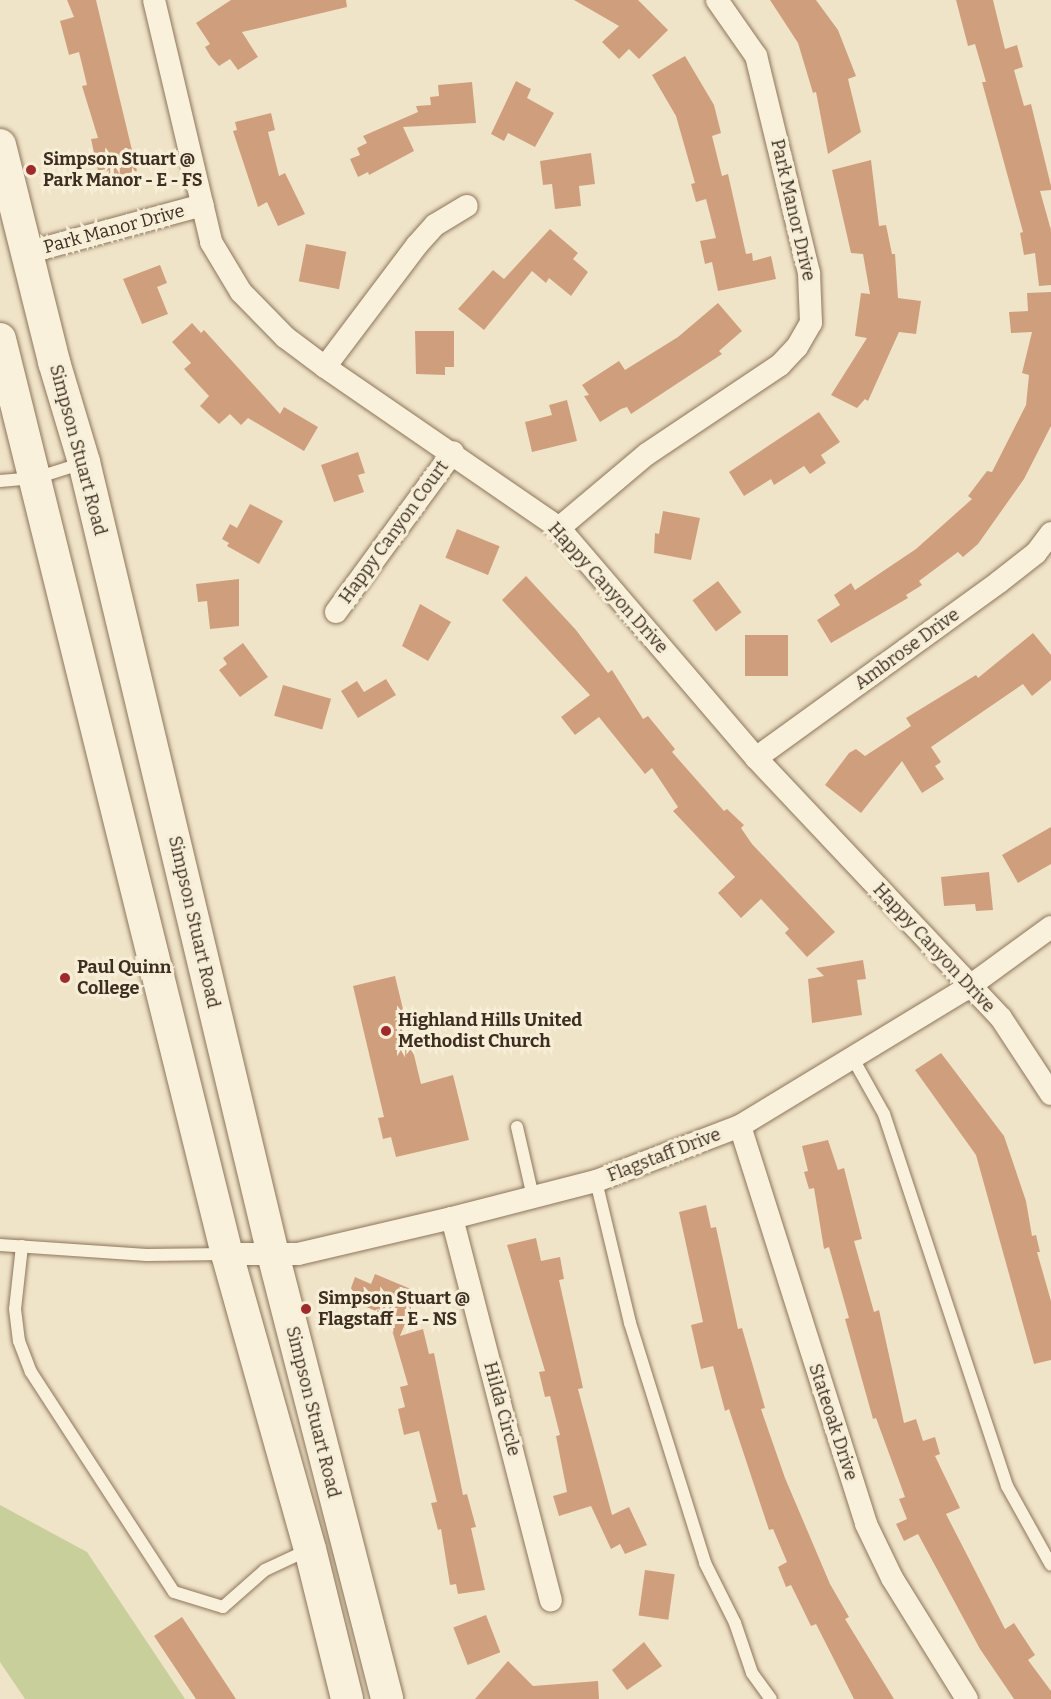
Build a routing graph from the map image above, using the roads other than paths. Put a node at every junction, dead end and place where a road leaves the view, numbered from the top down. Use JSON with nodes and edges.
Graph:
{"nodes":[{"id":1,"x":154,"y":0,"type":"edge"},
{"id":2,"x":717,"y":0,"type":"edge"},
{"id":3,"x":0,"y":145,"type":"edge"},
{"id":4,"x":203,"y":205,"type":"junction"},
{"id":5,"x":467,"y":206,"type":"dead end"},
{"id":6,"x":13,"y":256,"type":"edge"},
{"id":7,"x":0,"y":339,"type":"edge"},
{"id":8,"x":325,"y":367,"type":"junction"},
{"id":9,"x":453,"y":452,"type":"junction"},
{"id":10,"x":84,"y":462,"type":"junction"},
{"id":11,"x":36,"y":478,"type":"junction"},
{"id":12,"x":0,"y":481,"type":"edge"},
{"id":13,"x":559,"y":528,"type":"junction"},
{"id":14,"x":1051,"y":534,"type":"edge"},
{"id":15,"x":336,"y":612,"type":"dead end"},
{"id":16,"x":756,"y":758,"type":"junction"},
{"id":17,"x":1051,"y":927,"type":"edge"},
{"id":18,"x":970,"y":986,"type":"junction"},
{"id":19,"x":852,"y":1058,"type":"junction"},
{"id":20,"x":1051,"y":1094,"type":"edge"},
{"id":21,"x":740,"y":1126,"type":"junction"},
{"id":22,"x":517,"y":1127,"type":"dead end"},
{"id":23,"x":596,"y":1181,"type":"junction"},
{"id":24,"x":533,"y":1197,"type":"junction"},
{"id":25,"x":452,"y":1218,"type":"junction"},
{"id":26,"x":0,"y":1245,"type":"edge"},
{"id":27,"x":22,"y":1246,"type":"junction"},
{"id":28,"x":227,"y":1254,"type":"junction"},
{"id":29,"x":273,"y":1254,"type":"junction"},
{"id":30,"x":310,"y":1549,"type":"junction"},
{"id":31,"x":1051,"y":1565,"type":"edge"},
{"id":32,"x":552,"y":1600,"type":"dead end"},
{"id":33,"x":347,"y":1699,"type":"edge"},
{"id":34,"x":387,"y":1699,"type":"edge"},
{"id":35,"x":771,"y":1699,"type":"edge"},
{"id":36,"x":967,"y":1699,"type":"edge"}],
"edges":[{"from":1,"to":4,"type":"street","name":"Happy Canyon Drive"},
{"from":2,"to":13,"type":"street","name":"Park Manor Drive"},
{"from":3,"to":6,"type":"main road","name":"Simpson Stuart Road"},
{"from":4,"to":6,"type":"street","name":"Park Manor Drive"},
{"from":4,"to":8,"type":"street","name":"Happy Canyon Drive"},
{"from":5,"to":8,"type":"street"},
{"from":6,"to":10,"type":"main road","name":"Simpson Stuart Road"},
{"from":7,"to":11,"type":"main road","name":"Simpson Stuart Road"},
{"from":8,"to":9,"type":"street","name":"Happy Canyon Drive"},
{"from":9,"to":13,"type":"street","name":"Happy Canyon Drive"},
{"from":9,"to":15,"type":"street","name":"Happy Canyon Court"},
{"from":10,"to":11,"type":"lane"},
{"from":10,"to":29,"type":"main road","name":"Simpson Stuart Road"},
{"from":11,"to":12,"type":"lane"},
{"from":11,"to":28,"type":"main road","name":"Simpson Stuart Road"},
{"from":13,"to":16,"type":"street","name":"Happy Canyon Drive"},
{"from":14,"to":16,"type":"street","name":"Ambrose Drive"},
{"from":16,"to":18,"type":"street","name":"Happy Canyon Drive"},
{"from":17,"to":18,"type":"street","name":"Flagstaff Drive"},
{"from":18,"to":19,"type":"street","name":"Flagstaff Drive"},
{"from":18,"to":20,"type":"street","name":"Happy Canyon Drive"},
{"from":19,"to":21,"type":"street","name":"Flagstaff Drive"},
{"from":19,"to":31,"type":"lane"},
{"from":21,"to":23,"type":"street","name":"Flagstaff Drive"},
{"from":21,"to":36,"type":"street","name":"Stateoak Drive"},
{"from":22,"to":24,"type":"lane"},
{"from":23,"to":24,"type":"street","name":"Flagstaff Drive"},
{"from":23,"to":35,"type":"lane"},
{"from":24,"to":25,"type":"street","name":"Flagstaff Drive"},
{"from":25,"to":29,"type":"street","name":"Flagstaff Drive"},
{"from":25,"to":32,"type":"street","name":"Hilda Circle"},
{"from":26,"to":27,"type":"lane"},
{"from":27,"to":28,"type":"lane"},
{"from":27,"to":30,"type":"lane"},
{"from":28,"to":29,"type":"street","name":"Flagstaff Drive"},
{"from":28,"to":30,"type":"main road","name":"Simpson Stuart Road"},
{"from":29,"to":34,"type":"main road","name":"Simpson Stuart Road"},
{"from":30,"to":33,"type":"main road","name":"Simpson Stuart Road"}]}
